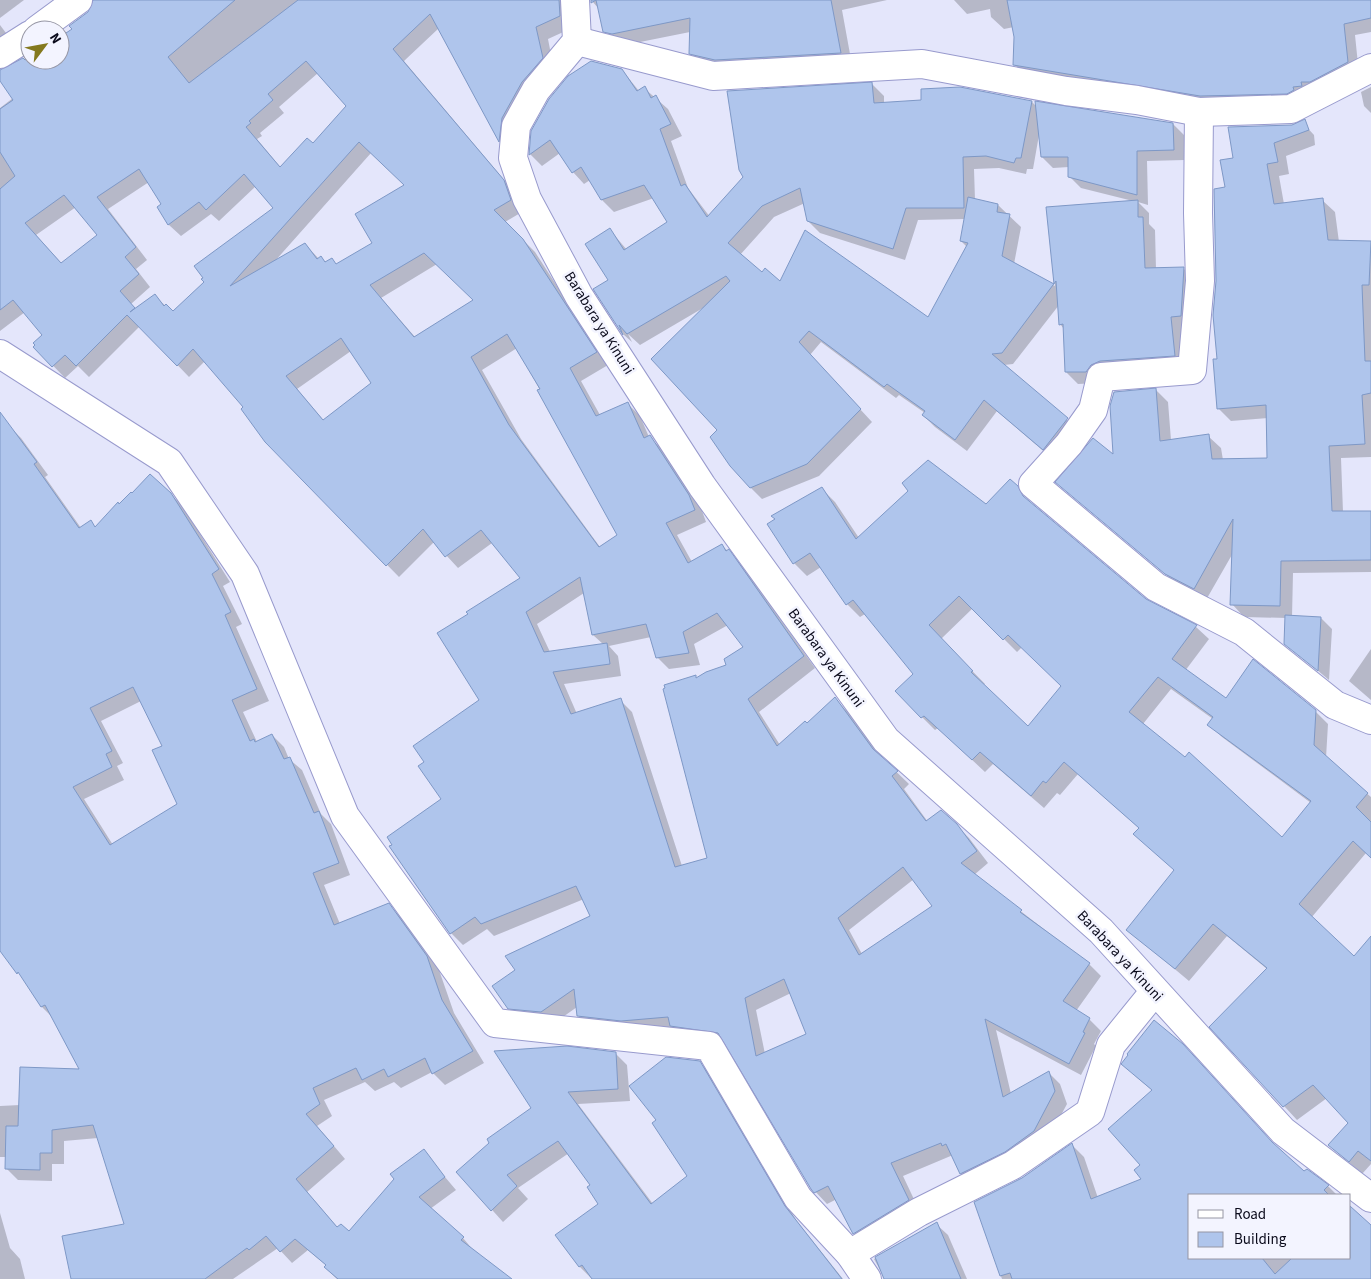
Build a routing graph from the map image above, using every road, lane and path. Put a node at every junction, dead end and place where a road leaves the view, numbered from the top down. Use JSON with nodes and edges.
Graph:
{"nodes":[{"id":1,"x":78,"y":0,"type":"edge"},
{"id":2,"x":575,"y":0,"type":"edge"},
{"id":3,"x":51,"y":20,"type":"edge"},
{"id":4,"x":20,"y":41,"type":"edge"},
{"id":5,"x":577,"y":41,"type":"junction"},
{"id":6,"x":0,"y":54,"type":"edge"},
{"id":7,"x":1371,"y":68,"type":"edge"},
{"id":8,"x":1200,"y":112,"type":"junction"},
{"id":9,"x":0,"y":354,"type":"edge"},
{"id":10,"x":1371,"y":720,"type":"edge"},
{"id":11,"x":1154,"y":992,"type":"junction"},
{"id":12,"x":1371,"y":1198,"type":"edge"},
{"id":13,"x":850,"y":1254,"type":"junction"},
{"id":14,"x":867,"y":1279,"type":"edge"}],
"edges":[{"from":1,"to":3,"type":"street"},
{"from":2,"to":5,"type":"street"},
{"from":4,"to":6,"type":"street"},
{"from":5,"to":8,"type":"street"},
{"from":5,"to":11,"type":"street","name":"Barabara ya Kinuni"},
{"from":7,"to":8,"type":"street"},
{"from":8,"to":10,"type":"street"},
{"from":9,"to":13,"type":"street"},
{"from":11,"to":12,"type":"street","name":"Barabara ya Kinuni"},
{"from":11,"to":13,"type":"street"},
{"from":13,"to":14,"type":"street"}]}
